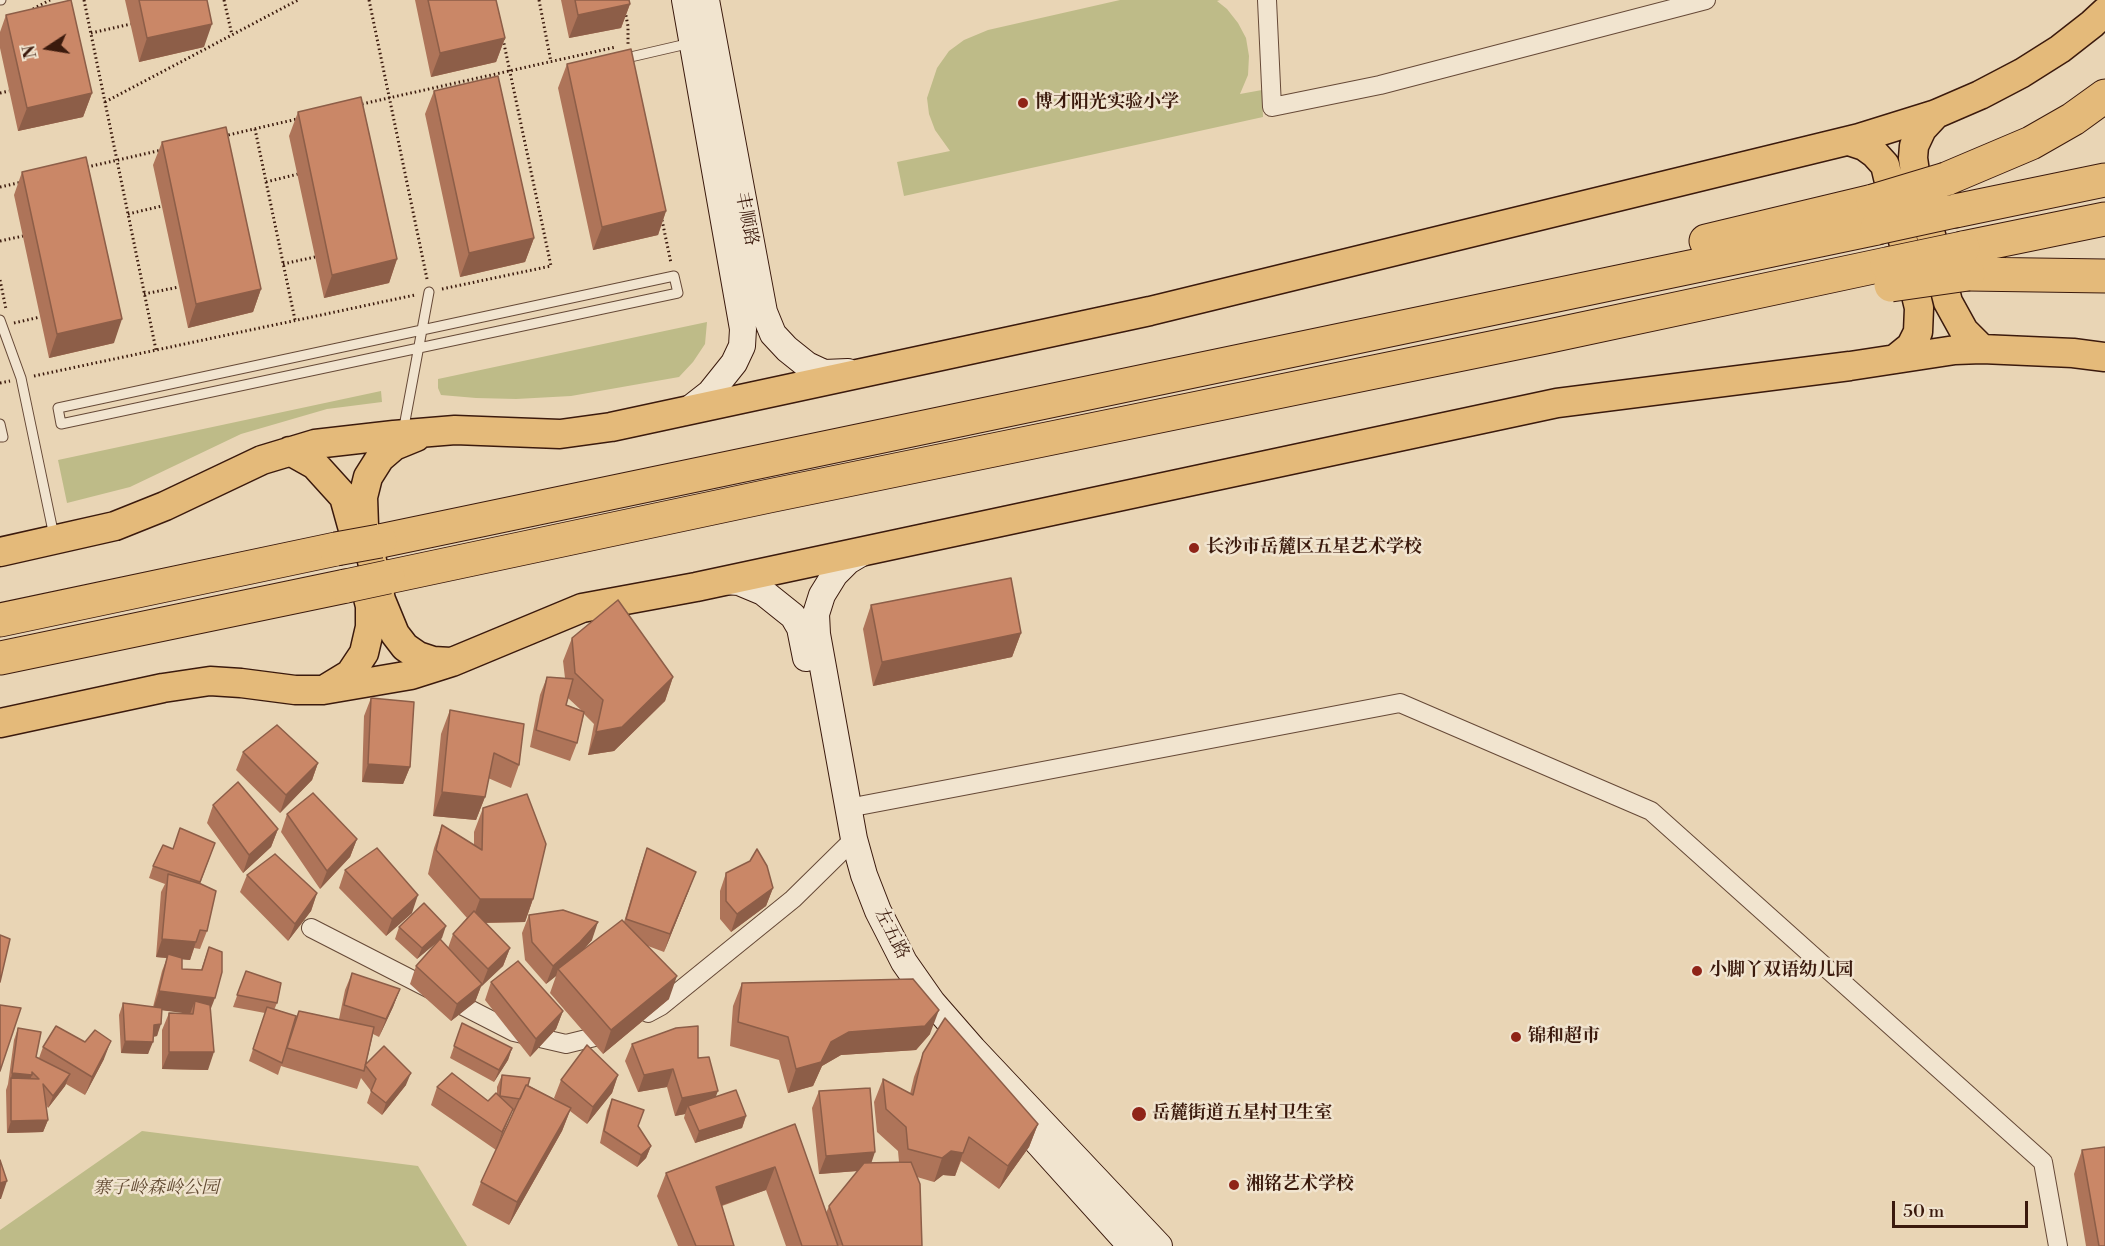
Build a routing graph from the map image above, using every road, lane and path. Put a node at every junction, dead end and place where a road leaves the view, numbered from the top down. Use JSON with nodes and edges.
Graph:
{"nodes":[{"id":1,"x":50,"y":0,"type":"edge"},
{"id":2,"x":84,"y":0,"type":"edge"},
{"id":3,"x":225,"y":0,"type":"edge"},
{"id":4,"x":298,"y":0,"type":"edge"},
{"id":5,"x":369,"y":0,"type":"edge"},
{"id":6,"x":538,"y":0,"type":"edge"},
{"id":7,"x":685,"y":0,"type":"edge"},
{"id":8,"x":706,"y":0,"type":"edge"},
{"id":9,"x":1267,"y":0,"type":"edge"},
{"id":10,"x":1706,"y":0,"type":"edge"},
{"id":11,"x":625,"y":9,"type":"edge"},
{"id":12,"x":30,"y":11,"type":"edge"},
{"id":13,"x":2105,"y":12,"type":"edge"},
{"id":14,"x":130,"y":24,"type":"dead end"},
{"id":15,"x":501,"y":30,"type":"edge"},
{"id":16,"x":91,"y":33,"type":"junction"},
{"id":17,"x":232,"y":34,"type":"junction"},
{"id":18,"x":693,"y":43,"type":"junction"},
{"id":19,"x":628,"y":44,"type":"junction"},
{"id":20,"x":629,"y":57,"type":"junction"},
{"id":21,"x":617,"y":60,"type":"edge"},
{"id":22,"x":551,"y":62,"type":"junction"},
{"id":23,"x":510,"y":70,"type":"junction"},
{"id":24,"x":9,"y":91,"type":"dead end"},
{"id":25,"x":0,"y":93,"type":"edge"},
{"id":26,"x":2105,"y":96,"type":"edge"},
{"id":27,"x":389,"y":98,"type":"junction"},
{"id":28,"x":105,"y":102,"type":"junction"},
{"id":29,"x":356,"y":106,"type":"edge"},
{"id":30,"x":1936,"y":114,"type":"junction"},
{"id":31,"x":300,"y":118,"type":"edge"},
{"id":32,"x":255,"y":129,"type":"junction"},
{"id":33,"x":220,"y":136,"type":"edge"},
{"id":34,"x":1849,"y":141,"type":"junction"},
{"id":35,"x":163,"y":150,"type":"edge"},
{"id":36,"x":117,"y":160,"type":"junction"},
{"id":37,"x":82,"y":168,"type":"edge"},
{"id":38,"x":298,"y":174,"type":"dead end"},
{"id":39,"x":2105,"y":180,"type":"edge"},
{"id":40,"x":23,"y":182,"type":"edge"},
{"id":41,"x":266,"y":182,"type":"junction"},
{"id":42,"x":0,"y":187,"type":"edge"},
{"id":43,"x":162,"y":206,"type":"dead end"},
{"id":44,"x":128,"y":214,"type":"junction"},
{"id":45,"x":1875,"y":214,"type":"junction"},
{"id":46,"x":662,"y":219,"type":"edge"},
{"id":47,"x":2105,"y":219,"type":"edge"},
{"id":48,"x":23,"y":236,"type":"dead end"},
{"id":49,"x":0,"y":241,"type":"edge"},
{"id":50,"x":315,"y":257,"type":"dead end"},
{"id":51,"x":1965,"y":261,"type":"junction"},
{"id":52,"x":283,"y":264,"type":"junction"},
{"id":53,"x":2051,"y":275,"type":"junction"},
{"id":54,"x":674,"y":276,"type":"junction"},
{"id":55,"x":2105,"y":276,"type":"edge"},
{"id":56,"x":2105,"y":284,"type":"edge"},
{"id":57,"x":179,"y":287,"type":"dead end"},
{"id":58,"x":429,"y":292,"type":"junction"},
{"id":59,"x":144,"y":294,"type":"junction"},
{"id":60,"x":40,"y":317,"type":"dead end"},
{"id":61,"x":295,"y":320,"type":"junction"},
{"id":62,"x":5,"y":322,"type":"edge"},
{"id":63,"x":422,"y":330,"type":"junction"},
{"id":64,"x":419,"y":348,"type":"junction"},
{"id":65,"x":1982,"y":349,"type":"junction"},
{"id":66,"x":156,"y":350,"type":"junction"},
{"id":67,"x":2105,"y":357,"type":"edge"},
{"id":68,"x":1895,"y":359,"type":"junction"},
{"id":69,"x":864,"y":372,"type":"junction"},
{"id":70,"x":21,"y":378,"type":"junction"},
{"id":71,"x":0,"y":383,"type":"edge"},
{"id":72,"x":687,"y":411,"type":"junction"},
{"id":73,"x":0,"y":424,"type":"edge"},
{"id":74,"x":432,"y":432,"type":"junction"},
{"id":75,"x":403,"y":434,"type":"junction"},
{"id":76,"x":0,"y":437,"type":"edge"},
{"id":77,"x":290,"y":451,"type":"junction"},
{"id":78,"x":55,"y":541,"type":"junction"},
{"id":79,"x":865,"y":551,"type":"junction"},
{"id":80,"x":0,"y":552,"type":"edge"},
{"id":81,"x":725,"y":581,"type":"junction"},
{"id":82,"x":0,"y":620,"type":"edge"},
{"id":83,"x":0,"y":657,"type":"edge"},
{"id":84,"x":452,"y":662,"type":"junction"},
{"id":85,"x":323,"y":690,"type":"junction"},
{"id":86,"x":0,"y":723,"type":"edge"},
{"id":87,"x":848,"y":808,"type":"junction"},
{"id":88,"x":847,"y":845,"type":"junction"},
{"id":89,"x":310,"y":928,"type":"dead end"},
{"id":90,"x":1131,"y":1246,"type":"edge"},
{"id":91,"x":1159,"y":1246,"type":"edge"},
{"id":92,"x":2058,"y":1246,"type":"edge"}],
"edges":[{"from":1,"to":12,"type":"path"},
{"from":2,"to":16,"type":"path"},
{"from":3,"to":17,"type":"path"},
{"from":4,"to":17,"type":"path"},
{"from":5,"to":27,"type":"path"},
{"from":6,"to":22,"type":"path"},
{"from":7,"to":18,"type":"main road"},
{"from":8,"to":69,"type":"main road","name":"丰顺路"},
{"from":9,"to":10,"type":"street"},
{"from":11,"to":19,"type":"path"},
{"from":13,"to":30,"type":"main road"},
{"from":14,"to":16,"type":"path"},
{"from":15,"to":23,"type":"path"},
{"from":16,"to":28,"type":"path"},
{"from":17,"to":28,"type":"path"},
{"from":18,"to":20,"type":"lane"},
{"from":18,"to":72,"type":"main road"},
{"from":19,"to":20,"type":"path"},
{"from":19,"to":22,"type":"path"},
{"from":20,"to":21,"type":"lane"},
{"from":22,"to":23,"type":"path"},
{"from":23,"to":27,"type":"path"},
{"from":23,"to":58,"type":"path"},
{"from":24,"to":25,"type":"path"},
{"from":26,"to":45,"type":"highway","bridge":true},
{"from":27,"to":29,"type":"path"},
{"from":27,"to":58,"type":"path"},
{"from":28,"to":36,"type":"path"},
{"from":30,"to":34,"type":"main road"},
{"from":30,"to":65,"type":"main road"},
{"from":31,"to":32,"type":"path"},
{"from":32,"to":33,"type":"path"},
{"from":32,"to":41,"type":"path"},
{"from":34,"to":68,"type":"main road"},
{"from":34,"to":69,"type":"main road"},
{"from":35,"to":36,"type":"path"},
{"from":36,"to":37,"type":"path"},
{"from":36,"to":44,"type":"path"},
{"from":38,"to":41,"type":"path"},
{"from":39,"to":45,"type":"highway","bridge":true},
{"from":40,"to":42,"type":"path"},
{"from":41,"to":52,"type":"path"},
{"from":43,"to":44,"type":"path"},
{"from":44,"to":59,"type":"path"},
{"from":45,"to":82,"type":"highway","bridge":true},
{"from":46,"to":54,"type":"path"},
{"from":47,"to":51,"type":"highway"},
{"from":48,"to":49,"type":"path"},
{"from":50,"to":52,"type":"path"},
{"from":51,"to":53,"type":"highway"},
{"from":51,"to":83,"type":"highway","bridge":true},
{"from":52,"to":61,"type":"path"},
{"from":53,"to":55,"type":"highway"},
{"from":53,"to":56,"type":"highway"},
{"from":54,"to":63,"type":"lane"},
{"from":54,"to":64,"type":"lane"},
{"from":57,"to":59,"type":"path"},
{"from":58,"to":61,"type":"path"},
{"from":58,"to":63,"type":"lane"},
{"from":59,"to":66,"type":"path"},
{"from":60,"to":62,"type":"path"},
{"from":61,"to":66,"type":"path"},
{"from":62,"to":70,"type":"lane"},
{"from":63,"to":64,"type":"lane"},
{"from":63,"to":64,"type":"lane"},
{"from":64,"to":75,"type":"lane"},
{"from":65,"to":67,"type":"main road"},
{"from":65,"to":68,"type":"main road"},
{"from":66,"to":70,"type":"path"},
{"from":68,"to":79,"type":"main road"},
{"from":69,"to":72,"type":"main road"},
{"from":70,"to":71,"type":"path"},
{"from":70,"to":78,"type":"lane"},
{"from":72,"to":74,"type":"main road"},
{"from":73,"to":76,"type":"lane"},
{"from":74,"to":75,"type":"main road"},
{"from":74,"to":84,"type":"main road"},
{"from":75,"to":77,"type":"main road"},
{"from":77,"to":78,"type":"main road"},
{"from":77,"to":85,"type":"main road"},
{"from":78,"to":80,"type":"main road"},
{"from":79,"to":81,"type":"main road"},
{"from":79,"to":87,"type":"main road","name":"左五路"},
{"from":81,"to":84,"type":"main road"},
{"from":81,"to":88,"type":"main road","name":"左五路"},
{"from":84,"to":85,"type":"main road"},
{"from":85,"to":86,"type":"main road"},
{"from":87,"to":88,"type":"main road","name":"左五路"},
{"from":87,"to":92,"type":"street"},
{"from":88,"to":89,"type":"street"},
{"from":88,"to":90,"type":"main road","name":"左五路"},
{"from":88,"to":91,"type":"main road","name":"左五路"}]}
